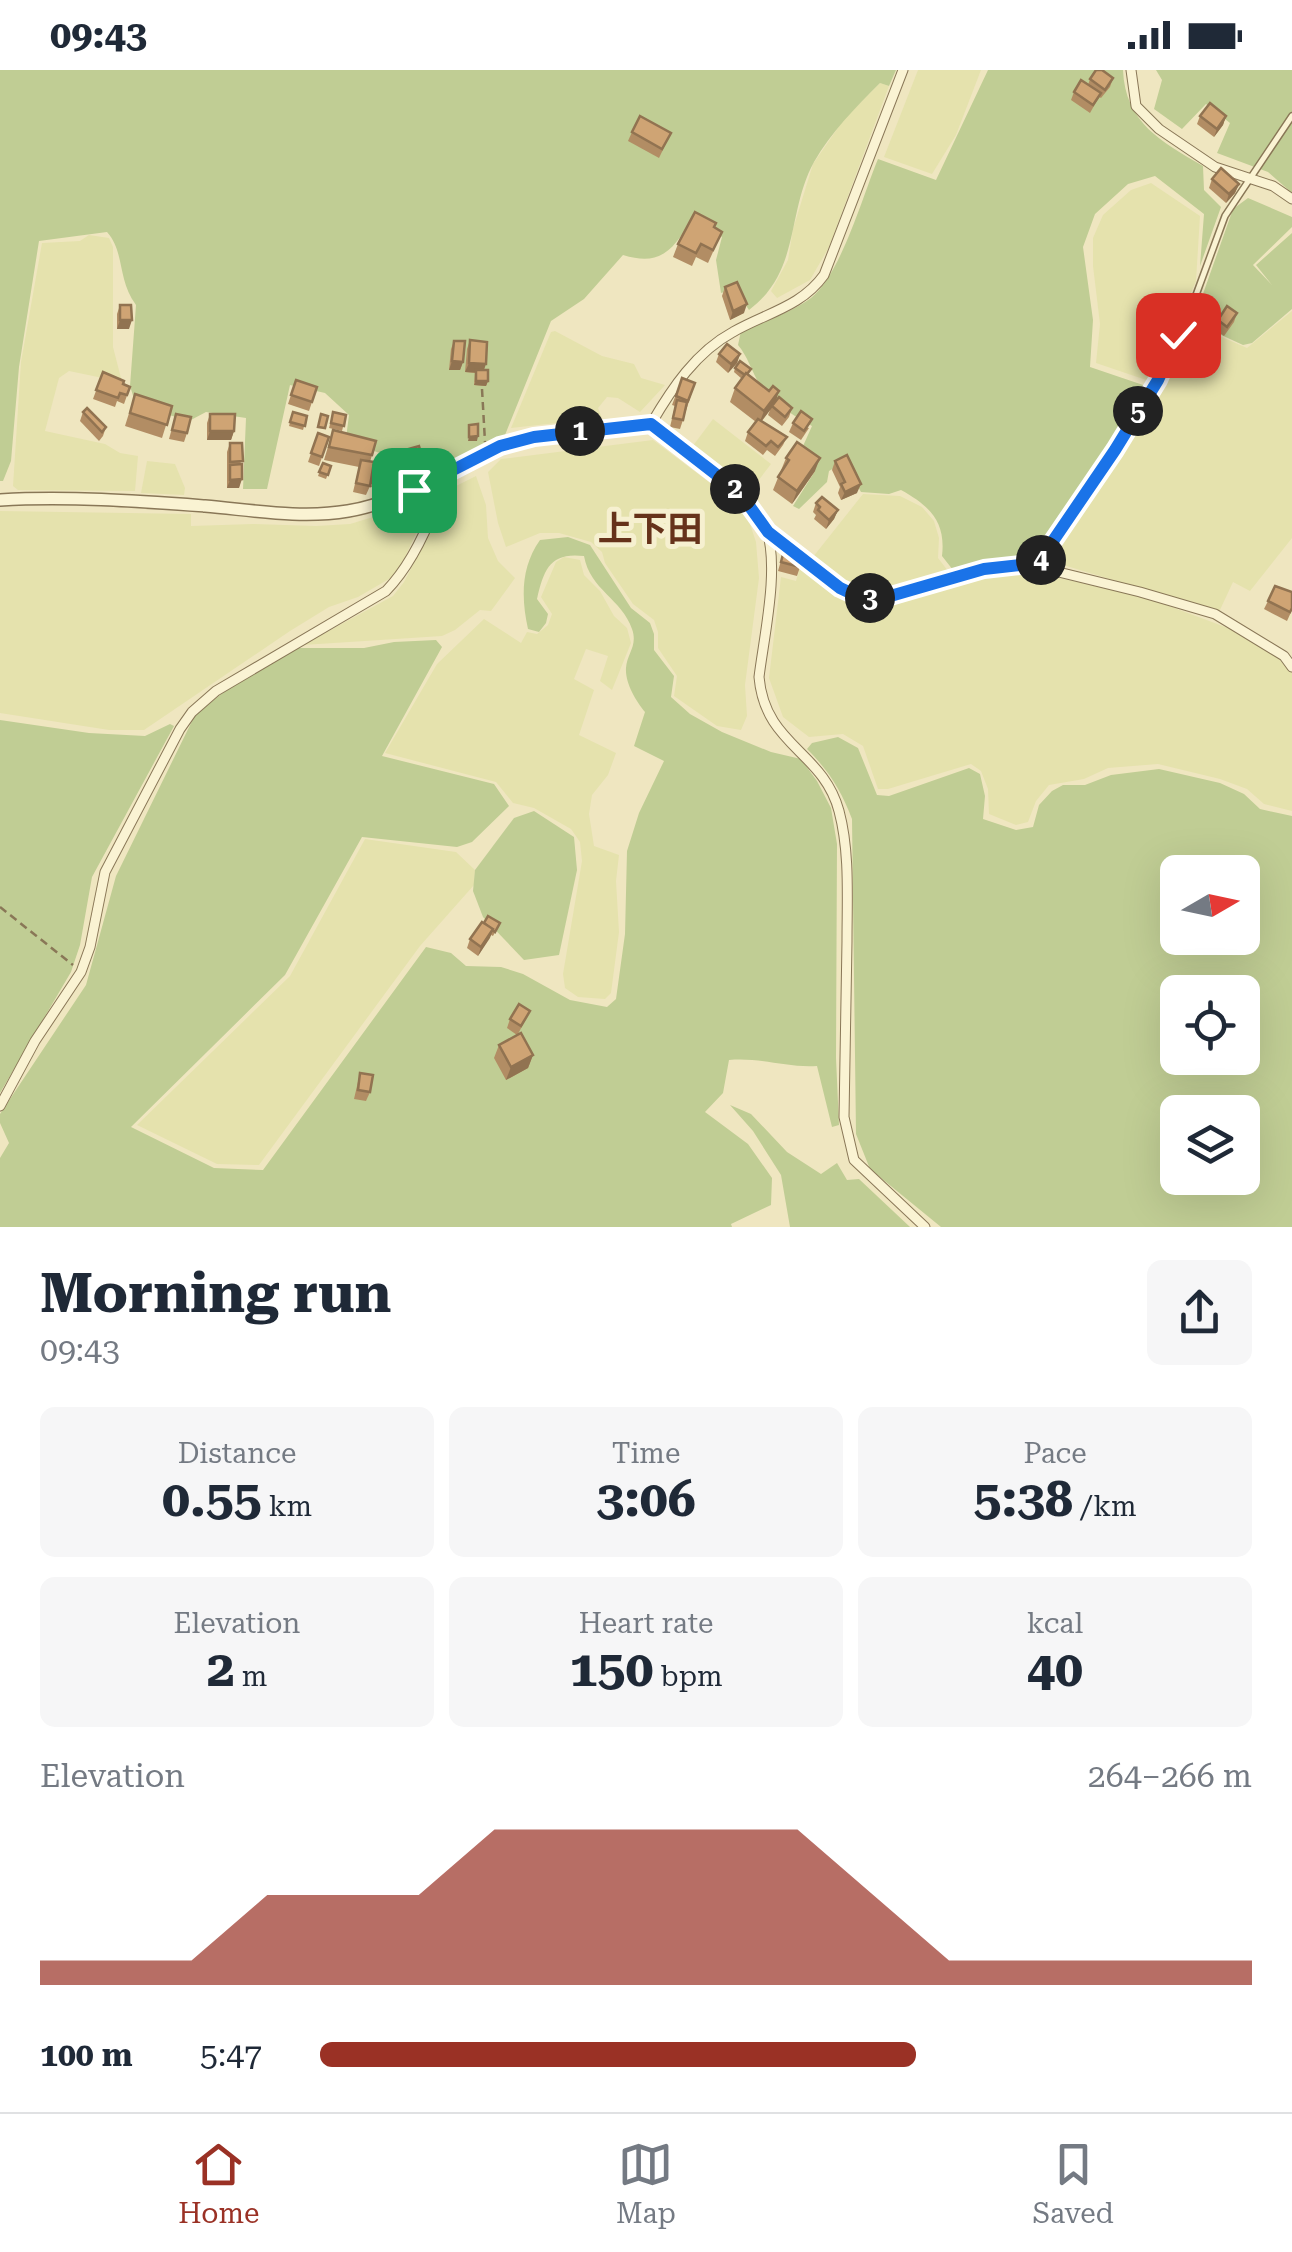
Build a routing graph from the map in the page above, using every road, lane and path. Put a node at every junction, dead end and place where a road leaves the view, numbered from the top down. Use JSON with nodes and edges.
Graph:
{"nodes":[{"id":1,"x":903,"y":70,"type":"edge"},
{"id":2,"x":1132,"y":70,"type":"edge"},
{"id":3,"x":1292,"y":116,"type":"edge"},
{"id":4,"x":1250,"y":178,"type":"junction"},
{"id":5,"x":1292,"y":199,"type":"edge"},
{"id":6,"x":482,"y":389,"type":"dead end"},
{"id":7,"x":651,"y":424,"type":"junction"},
{"id":8,"x":486,"y":453,"type":"junction"},
{"id":9,"x":435,"y":479,"type":"junction"},
{"id":10,"x":0,"y":500,"type":"edge"},
{"id":11,"x":768,"y":532,"type":"junction"},
{"id":12,"x":1034,"y":566,"type":"junction"},
{"id":13,"x":1292,"y":667,"type":"edge"},
{"id":14,"x":0,"y":907,"type":"edge"},
{"id":15,"x":81,"y":972,"type":"junction"},
{"id":16,"x":0,"y":1106,"type":"edge"},
{"id":17,"x":925,"y":1227,"type":"edge"}],
"edges":[{"from":1,"to":7,"type":"street"},
{"from":2,"to":4,"type":"street"},
{"from":3,"to":4,"type":"lane"},
{"from":4,"to":5,"type":"street"},
{"from":4,"to":12,"type":"lane"},
{"from":6,"to":8,"type":"path"},
{"from":7,"to":8,"type":"street"},
{"from":7,"to":11,"type":"street"},
{"from":8,"to":9,"type":"street"},
{"from":9,"to":10,"type":"street"},
{"from":9,"to":15,"type":"street"},
{"from":11,"to":12,"type":"street"},
{"from":11,"to":17,"type":"street"},
{"from":12,"to":13,"type":"street"},
{"from":14,"to":15,"type":"path"},
{"from":15,"to":16,"type":"street"}]}
